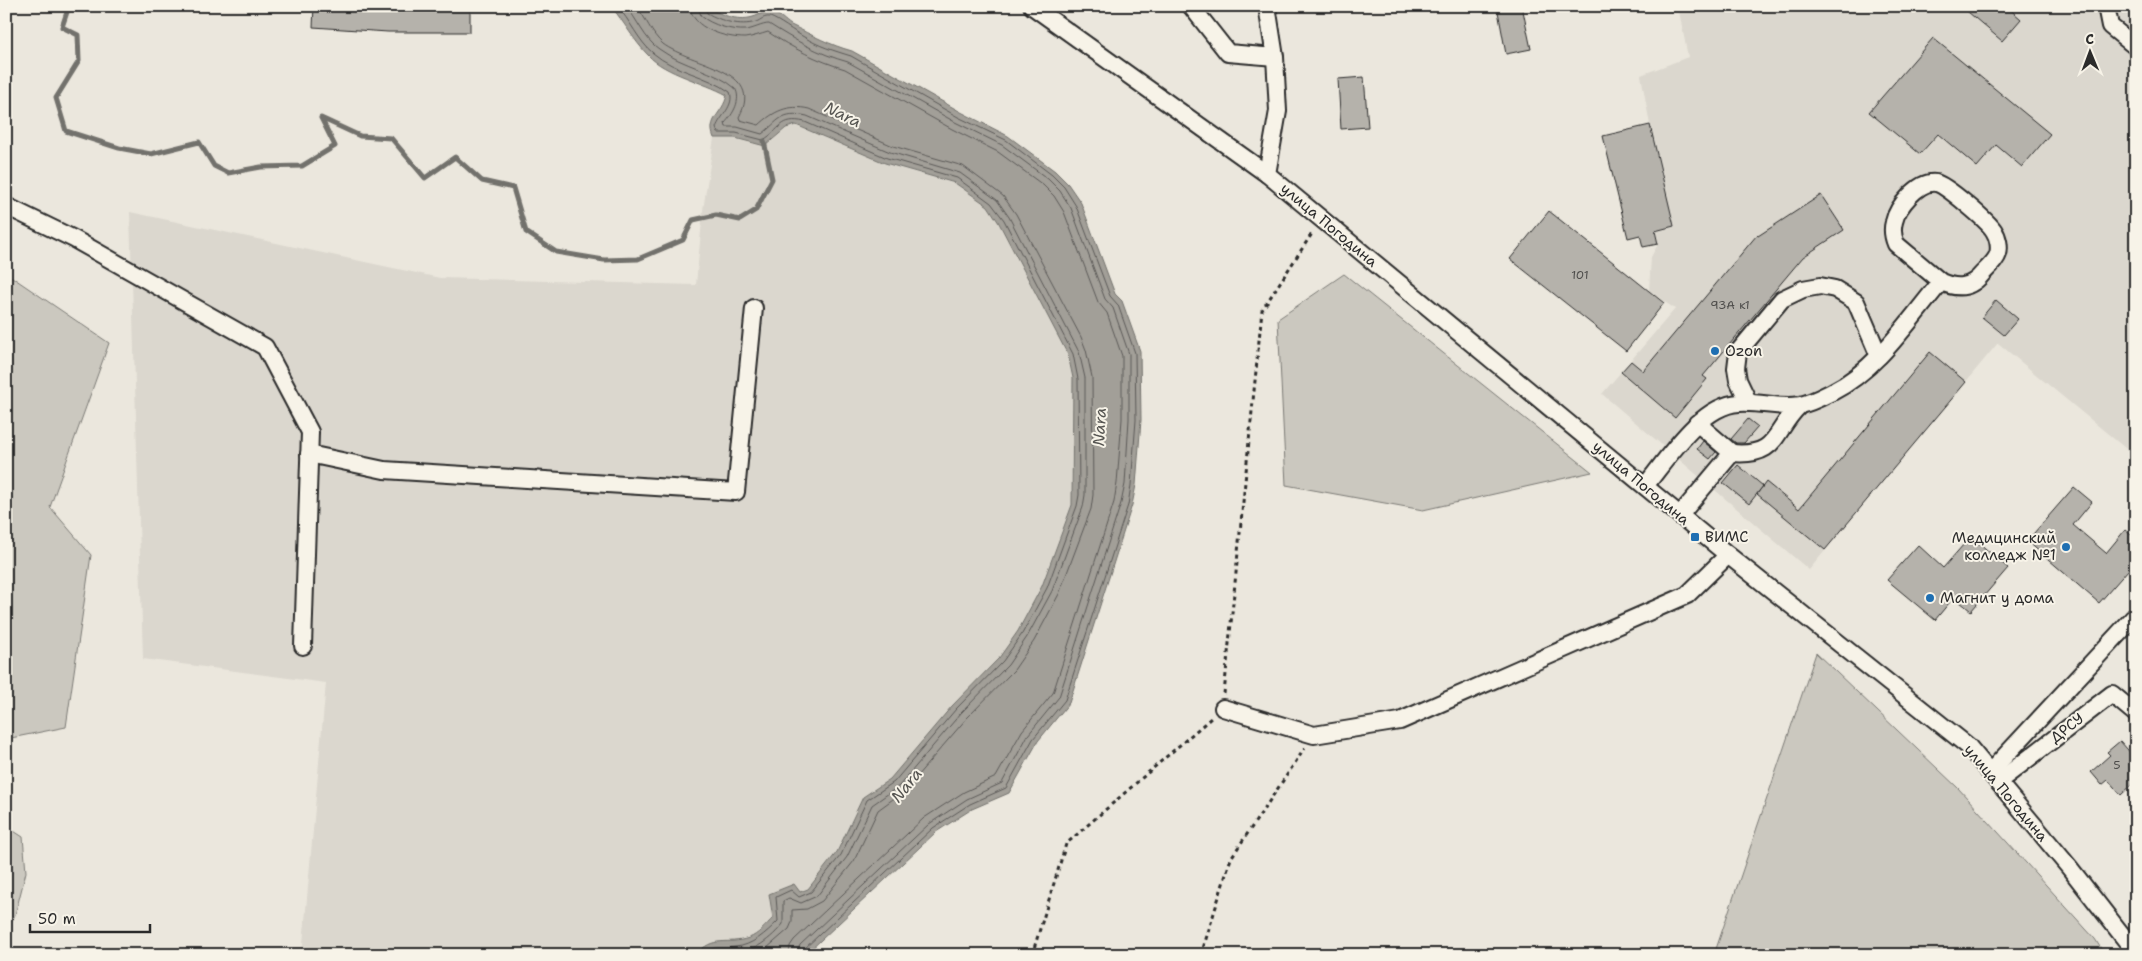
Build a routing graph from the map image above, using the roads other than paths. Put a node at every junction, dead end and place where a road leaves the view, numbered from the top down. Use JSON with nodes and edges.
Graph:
{"nodes":[{"id":1,"x":1032,"y":6,"type":"edge"},
{"id":2,"x":1191,"y":6,"type":"edge"},
{"id":3,"x":1267,"y":6,"type":"edge"},
{"id":4,"x":2106,"y":6,"type":"edge"},
{"id":5,"x":2136,"y":47,"type":"edge"},
{"id":6,"x":1275,"y":57,"type":"junction"},
{"id":7,"x":1267,"y":174,"type":"junction"},
{"id":8,"x":6,"y":206,"type":"edge"},
{"id":9,"x":1941,"y":282,"type":"junction"},
{"id":10,"x":754,"y":308,"type":"dead end"},
{"id":11,"x":1879,"y":356,"type":"junction"},
{"id":12,"x":1749,"y":403,"type":"junction"},
{"id":13,"x":1799,"y":406,"type":"junction"},
{"id":14,"x":1697,"y":423,"type":"junction"},
{"id":15,"x":1732,"y":453,"type":"junction"},
{"id":16,"x":309,"y":454,"type":"junction"},
{"id":17,"x":1645,"y":486,"type":"junction"},
{"id":18,"x":1680,"y":515,"type":"junction"},
{"id":19,"x":1728,"y":555,"type":"junction"},
{"id":20,"x":2136,"y":615,"type":"edge"},
{"id":21,"x":303,"y":646,"type":"dead end"},
{"id":22,"x":1223,"y":708,"type":"road end"},
{"id":23,"x":2136,"y":714,"type":"edge"},
{"id":24,"x":1994,"y":777,"type":"junction"},
{"id":25,"x":2136,"y":952,"type":"edge"}],
"edges":[{"from":1,"to":7,"type":"street"},
{"from":2,"to":6,"type":"street"},
{"from":3,"to":6,"type":"street","name":"улица Погодина"},
{"from":4,"to":5,"type":"street"},
{"from":6,"to":7,"type":"street","name":"улица Погодина"},
{"from":7,"to":17,"type":"street","name":"улица Погодина"},
{"from":8,"to":16,"type":"street"},
{"from":9,"to":9,"type":"street"},
{"from":9,"to":11,"type":"street"},
{"from":10,"to":16,"type":"street"},
{"from":11,"to":12,"type":"street"},
{"from":11,"to":13,"type":"street"},
{"from":12,"to":13,"type":"street"},
{"from":12,"to":14,"type":"street"},
{"from":13,"to":15,"type":"street"},
{"from":14,"to":15,"type":"street"},
{"from":14,"to":17,"type":"street"},
{"from":15,"to":18,"type":"street"},
{"from":16,"to":21,"type":"street"},
{"from":17,"to":18,"type":"street","name":"улица Погодина"},
{"from":18,"to":19,"type":"street","name":"улица Погодина"},
{"from":19,"to":22,"type":"street"},
{"from":19,"to":24,"type":"street","name":"улица Погодина"},
{"from":20,"to":24,"type":"street"},
{"from":23,"to":24,"type":"street","name":"ДРСУ"},
{"from":24,"to":25,"type":"street","name":"улица Погодина"}]}
